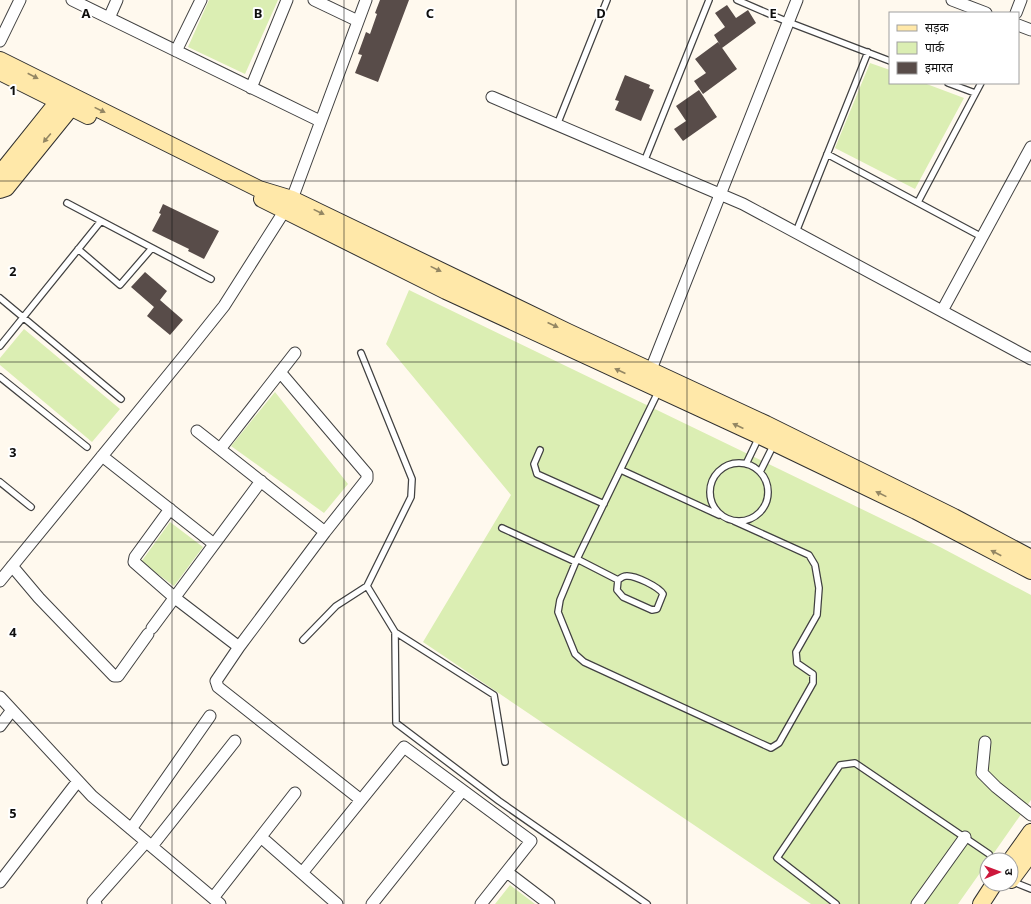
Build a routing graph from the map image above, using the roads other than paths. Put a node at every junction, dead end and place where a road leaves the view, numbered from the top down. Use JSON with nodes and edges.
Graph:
{"nodes":[{"id":1,"x":20,"y":0,"type":"edge"},
{"id":2,"x":72,"y":0,"type":"edge"},
{"id":3,"x":117,"y":0,"type":"edge"},
{"id":4,"x":201,"y":0,"type":"edge"},
{"id":5,"x":287,"y":0,"type":"edge"},
{"id":6,"x":314,"y":0,"type":"edge"},
{"id":7,"x":366,"y":0,"type":"edge"},
{"id":8,"x":607,"y":0,"type":"edge"},
{"id":9,"x":709,"y":0,"type":"edge"},
{"id":10,"x":737,"y":0,"type":"edge"},
{"id":11,"x":797,"y":0,"type":"edge"},
{"id":12,"x":952,"y":0,"type":"edge"},
{"id":13,"x":1021,"y":0,"type":"edge"},
{"id":14,"x":983,"y":12,"type":"edge"},
{"id":15,"x":1016,"y":12,"type":"edge"},
{"id":16,"x":109,"y":18,"type":"junction"},
{"id":17,"x":358,"y":21,"type":"junction"},
{"id":18,"x":788,"y":22,"type":"junction"},
{"id":19,"x":1019,"y":25,"type":"edge"},
{"id":20,"x":1031,"y":30,"type":"edge"},
{"id":21,"x":0,"y":41,"type":"edge"},
{"id":22,"x":176,"y":51,"type":"junction"},
{"id":23,"x":868,"y":52,"type":"junction"},
{"id":24,"x":0,"y":60,"type":"edge"},
{"id":25,"x":889,"y":61,"type":"edge"},
{"id":26,"x":0,"y":72,"type":"edge"},
{"id":27,"x":950,"y":84,"type":"edge"},
{"id":28,"x":980,"y":84,"type":"edge"},
{"id":29,"x":251,"y":88,"type":"junction"},
{"id":30,"x":975,"y":94,"type":"junction"},
{"id":31,"x":492,"y":97,"type":"dead end"},
{"id":32,"x":68,"y":100,"type":"junction"},
{"id":33,"x":320,"y":121,"type":"junction"},
{"id":34,"x":557,"y":125,"type":"junction"},
{"id":35,"x":1031,"y":147,"type":"edge"},
{"id":36,"x":827,"y":154,"type":"junction"},
{"id":37,"x":644,"y":162,"type":"junction"},
{"id":38,"x":0,"y":174,"type":"edge"},
{"id":39,"x":0,"y":190,"type":"edge"},
{"id":40,"x":720,"y":194,"type":"junction"},
{"id":41,"x":918,"y":202,"type":"junction"},
{"id":42,"x":66,"y":203,"type":"dead end"},
{"id":43,"x":288,"y":204,"type":"junction"},
{"id":44,"x":101,"y":221,"type":"junction"},
{"id":45,"x":796,"y":232,"type":"junction"},
{"id":46,"x":982,"y":237,"type":"junction"},
{"id":47,"x":152,"y":248,"type":"junction"},
{"id":48,"x":78,"y":249,"type":"junction"},
{"id":49,"x":212,"y":279,"type":"dead end"},
{"id":50,"x":0,"y":298,"type":"edge"},
{"id":51,"x":942,"y":311,"type":"junction"},
{"id":52,"x":23,"y":317,"type":"junction"},
{"id":53,"x":0,"y":346,"type":"edge"},
{"id":54,"x":295,"y":353,"type":"dead end"},
{"id":55,"x":361,"y":353,"type":"dead end"},
{"id":56,"x":1031,"y":359,"type":"edge"},
{"id":57,"x":280,"y":372,"type":"junction"},
{"id":58,"x":0,"y":377,"type":"edge"},
{"id":59,"x":655,"y":380,"type":"junction"},
{"id":60,"x":121,"y":399,"type":"dead end"},
{"id":61,"x":763,"y":430,"type":"junction"},
{"id":62,"x":197,"y":431,"type":"dead end"},
{"id":63,"x":778,"y":438,"type":"junction"},
{"id":64,"x":87,"y":447,"type":"dead end"},
{"id":65,"x":220,"y":449,"type":"junction"},
{"id":66,"x":540,"y":450,"type":"dead end"},
{"id":67,"x":102,"y":456,"type":"junction"},
{"id":68,"x":746,"y":464,"type":"junction"},
{"id":69,"x":621,"y":470,"type":"junction"},
{"id":70,"x":760,"y":472,"type":"junction"},
{"id":71,"x":261,"y":481,"type":"junction"},
{"id":72,"x":0,"y":482,"type":"edge"},
{"id":73,"x":604,"y":504,"type":"junction"},
{"id":74,"x":31,"y":507,"type":"dead end"},
{"id":75,"x":170,"y":509,"type":"junction"},
{"id":76,"x":725,"y":518,"type":"junction"},
{"id":77,"x":734,"y":521,"type":"junction"},
{"id":78,"x":502,"y":528,"type":"dead end"},
{"id":79,"x":325,"y":532,"type":"junction"},
{"id":80,"x":214,"y":544,"type":"junction"},
{"id":81,"x":1031,"y":558,"type":"edge"},
{"id":82,"x":577,"y":561,"type":"junction"},
{"id":83,"x":12,"y":566,"type":"junction"},
{"id":84,"x":1031,"y":571,"type":"edge"},
{"id":85,"x":618,"y":580,"type":"junction"},
{"id":86,"x":0,"y":581,"type":"edge"},
{"id":87,"x":367,"y":586,"type":"junction"},
{"id":88,"x":174,"y":598,"type":"junction"},
{"id":89,"x":395,"y":632,"type":"junction"},
{"id":90,"x":303,"y":640,"type":"dead end"},
{"id":91,"x":239,"y":647,"type":"junction"},
{"id":92,"x":0,"y":697,"type":"edge"},
{"id":93,"x":12,"y":710,"type":"junction"},
{"id":94,"x":210,"y":716,"type":"dead end"},
{"id":95,"x":0,"y":726,"type":"edge"},
{"id":96,"x":235,"y":741,"type":"dead end"},
{"id":97,"x":985,"y":742,"type":"dead end"},
{"id":98,"x":505,"y":762,"type":"dead end"},
{"id":99,"x":78,"y":781,"type":"junction"},
{"id":100,"x":462,"y":791,"type":"junction"},
{"id":101,"x":295,"y":793,"type":"dead end"},
{"id":102,"x":361,"y":800,"type":"junction"},
{"id":103,"x":1031,"y":815,"type":"edge"},
{"id":104,"x":131,"y":829,"type":"junction"},
{"id":105,"x":1031,"y":832,"type":"edge"},
{"id":106,"x":261,"y":837,"type":"junction"},
{"id":107,"x":965,"y":837,"type":"junction"},
{"id":108,"x":149,"y":844,"type":"junction"},
{"id":109,"x":986,"y":852,"type":"edge"},
{"id":110,"x":1017,"y":852,"type":"edge"},
{"id":111,"x":1031,"y":853,"type":"edge"},
{"id":112,"x":1019,"y":869,"type":"edge"},
{"id":113,"x":507,"y":872,"type":"junction"},
{"id":114,"x":302,"y":873,"type":"junction"},
{"id":115,"x":0,"y":882,"type":"edge"},
{"id":116,"x":1019,"y":884,"type":"edge"},
{"id":117,"x":1031,"y":889,"type":"edge"},
{"id":118,"x":989,"y":892,"type":"edge"},
{"id":119,"x":1002,"y":892,"type":"edge"},
{"id":120,"x":216,"y":901,"type":"edge"},
{"id":121,"x":96,"y":904,"type":"edge"},
{"id":122,"x":337,"y":904,"type":"edge"},
{"id":123,"x":372,"y":904,"type":"edge"},
{"id":124,"x":481,"y":904,"type":"edge"},
{"id":125,"x":549,"y":904,"type":"edge"},
{"id":126,"x":647,"y":904,"type":"edge"},
{"id":127,"x":836,"y":904,"type":"edge"},
{"id":128,"x":917,"y":904,"type":"edge"},
{"id":129,"x":981,"y":904,"type":"edge"},
{"id":130,"x":994,"y":904,"type":"edge"}],
"edges":[{"from":1,"to":21,"type":"street"},
{"from":2,"to":16,"type":"street"},
{"from":3,"to":16,"type":"street"},
{"from":4,"to":22,"type":"street"},
{"from":5,"to":29,"type":"street"},
{"from":6,"to":17,"type":"street"},
{"from":7,"to":17,"type":"street"},
{"from":8,"to":34,"type":"lane"},
{"from":9,"to":37,"type":"lane"},
{"from":10,"to":18,"type":"lane"},
{"from":11,"to":18,"type":"street"},
{"from":12,"to":14,"type":"street"},
{"from":13,"to":15,"type":"street"},
{"from":16,"to":22,"type":"street"},
{"from":17,"to":33,"type":"street"},
{"from":18,"to":23,"type":"lane"},
{"from":18,"to":40,"type":"street"},
{"from":19,"to":20,"type":"street"},
{"from":22,"to":29,"type":"street"},
{"from":23,"to":25,"type":"lane"},
{"from":23,"to":36,"type":"lane"},
{"from":24,"to":32,"type":"main road","one_way":true},
{"from":26,"to":32,"type":"main road"},
{"from":27,"to":30,"type":"lane"},
{"from":28,"to":30,"type":"lane"},
{"from":29,"to":33,"type":"street"},
{"from":30,"to":41,"type":"lane"},
{"from":31,"to":34,"type":"street"},
{"from":32,"to":38,"type":"main road"},
{"from":32,"to":39,"type":"main road","one_way":true},
{"from":32,"to":43,"type":"main road"},
{"from":33,"to":43,"type":"street"},
{"from":34,"to":37,"type":"street"},
{"from":35,"to":46,"type":"street"},
{"from":36,"to":41,"type":"lane"},
{"from":36,"to":45,"type":"lane"},
{"from":37,"to":40,"type":"street"},
{"from":40,"to":45,"type":"street"},
{"from":40,"to":59,"type":"street"},
{"from":41,"to":46,"type":"lane"},
{"from":42,"to":44,"type":"lane"},
{"from":43,"to":59,"type":"main road"},
{"from":43,"to":67,"type":"street"},
{"from":44,"to":47,"type":"lane"},
{"from":44,"to":48,"type":"lane"},
{"from":45,"to":51,"type":"street"},
{"from":46,"to":51,"type":"street"},
{"from":47,"to":48,"type":"lane"},
{"from":47,"to":49,"type":"lane"},
{"from":48,"to":52,"type":"lane"},
{"from":50,"to":52,"type":"lane"},
{"from":51,"to":56,"type":"street"},
{"from":52,"to":53,"type":"lane"},
{"from":52,"to":60,"type":"lane"},
{"from":54,"to":57,"type":"street"},
{"from":55,"to":87,"type":"lane"},
{"from":57,"to":65,"type":"street"},
{"from":57,"to":79,"type":"street"},
{"from":58,"to":64,"type":"lane"},
{"from":59,"to":61,"type":"main road"},
{"from":59,"to":69,"type":"lane"},
{"from":61,"to":63,"type":"main road"},
{"from":61,"to":68,"type":"lane"},
{"from":62,"to":65,"type":"street"},
{"from":63,"to":70,"type":"lane"},
{"from":63,"to":81,"type":"main road"},
{"from":84,"to":63,"type":"main road","one_way":true},
{"from":65,"to":71,"type":"street"},
{"from":66,"to":73,"type":"lane"},
{"from":67,"to":75,"type":"street"},
{"from":67,"to":83,"type":"street"},
{"from":68,"to":70,"type":"lane"},
{"from":68,"to":76,"type":"lane"},
{"from":69,"to":73,"type":"lane"},
{"from":69,"to":76,"type":"lane"},
{"from":70,"to":77,"type":"lane"},
{"from":71,"to":79,"type":"street"},
{"from":71,"to":80,"type":"street"},
{"from":72,"to":74,"type":"lane"},
{"from":73,"to":82,"type":"lane"},
{"from":75,"to":80,"type":"street"},
{"from":75,"to":88,"type":"street"},
{"from":76,"to":77,"type":"lane"},
{"from":77,"to":82,"type":"lane"},
{"from":78,"to":82,"type":"lane"},
{"from":79,"to":91,"type":"street"},
{"from":80,"to":88,"type":"street"},
{"from":82,"to":85,"type":"lane"},
{"from":83,"to":86,"type":"street"},
{"from":83,"to":88,"type":"street"},
{"from":85,"to":85,"type":"lane"},
{"from":87,"to":89,"type":"lane"},
{"from":87,"to":90,"type":"lane"},
{"from":88,"to":91,"type":"street"},
{"from":89,"to":98,"type":"lane"},
{"from":89,"to":126,"type":"lane"},
{"from":91,"to":102,"type":"street"},
{"from":92,"to":93,"type":"street"},
{"from":93,"to":95,"type":"street"},
{"from":93,"to":99,"type":"street"},
{"from":94,"to":104,"type":"street"},
{"from":96,"to":108,"type":"street"},
{"from":97,"to":103,"type":"street"},
{"from":99,"to":104,"type":"street"},
{"from":99,"to":115,"type":"street"},
{"from":100,"to":102,"type":"street"},
{"from":100,"to":113,"type":"street"},
{"from":100,"to":123,"type":"street"},
{"from":101,"to":106,"type":"street"},
{"from":102,"to":114,"type":"street"},
{"from":104,"to":108,"type":"street"},
{"from":105,"to":110,"type":"main road"},
{"from":106,"to":114,"type":"street"},
{"from":106,"to":120,"type":"street"},
{"from":107,"to":109,"type":"lane"},
{"from":107,"to":127,"type":"lane"},
{"from":107,"to":128,"type":"street"},
{"from":108,"to":120,"type":"street"},
{"from":108,"to":121,"type":"street"},
{"from":111,"to":112,"type":"main road"},
{"from":113,"to":124,"type":"street"},
{"from":113,"to":125,"type":"street"},
{"from":114,"to":122,"type":"street"},
{"from":116,"to":117,"type":"lane"},
{"from":118,"to":129,"type":"main road"},
{"from":119,"to":130,"type":"main road"}]}
